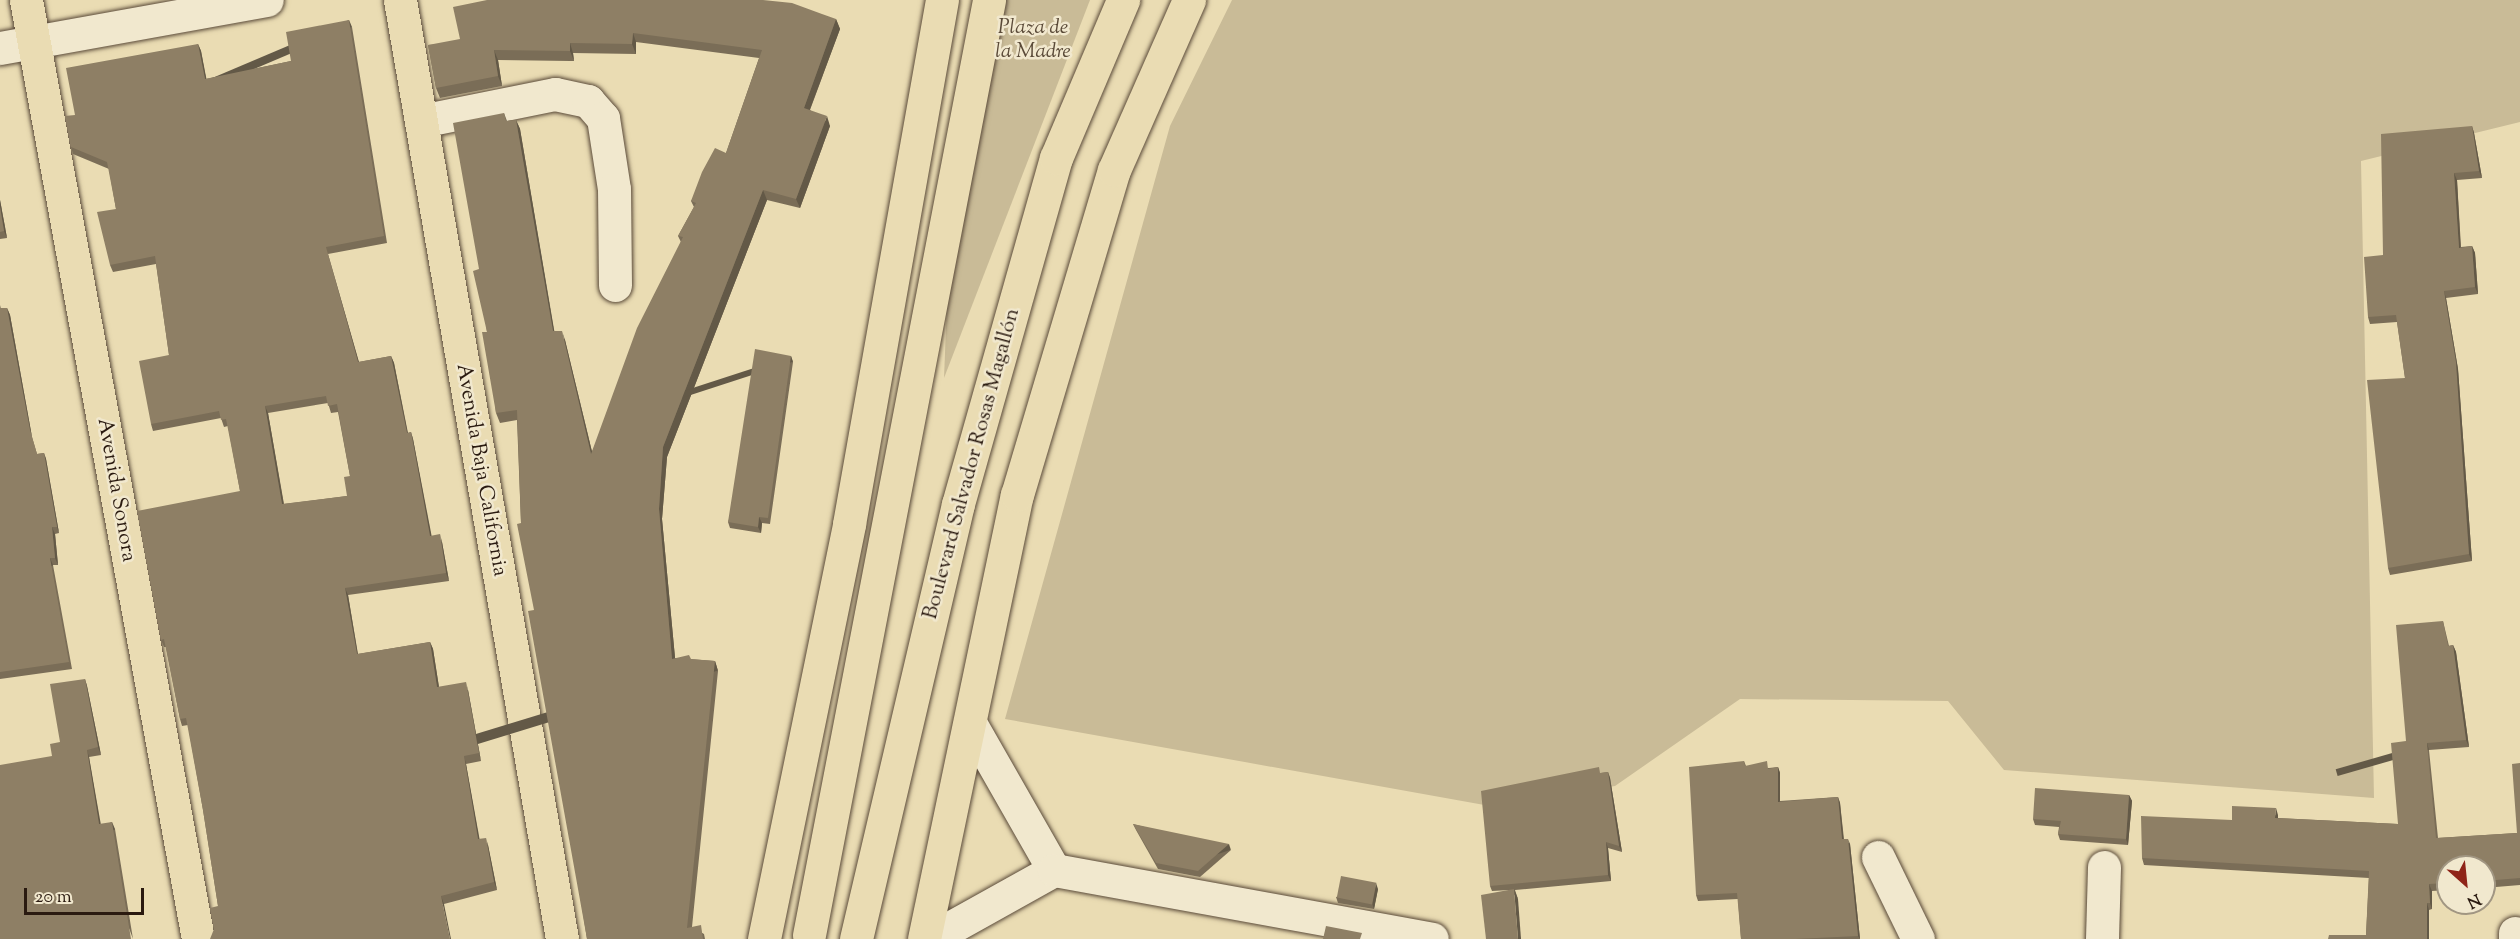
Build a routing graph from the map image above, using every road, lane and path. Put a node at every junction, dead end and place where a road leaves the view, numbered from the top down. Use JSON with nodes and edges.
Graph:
{"nodes":[{"id":1,"x":26,"y":0,"type":"edge"},
{"id":2,"x":267,"y":0,"type":"edge"},
{"id":3,"x":400,"y":0,"type":"edge"},
{"id":4,"x":942,"y":0,"type":"edge"},
{"id":5,"x":989,"y":0,"type":"edge"},
{"id":6,"x":1123,"y":0,"type":"edge"},
{"id":7,"x":1189,"y":0,"type":"edge"},
{"id":8,"x":34,"y":42,"type":"junction"},
{"id":9,"x":0,"y":48,"type":"edge"},
{"id":10,"x":421,"y":121,"type":"junction"},
{"id":11,"x":615,"y":285,"type":"dead end"},
{"id":12,"x":970,"y":723,"type":"junction"},
{"id":13,"x":1878,"y":857,"type":"dead end"},
{"id":14,"x":2104,"y":867,"type":"dead end"},
{"id":15,"x":1054,"y":870,"type":"junction"},
{"id":16,"x":1288,"y":926,"type":"edge"},
{"id":17,"x":809,"y":935,"type":"dead end"},
{"id":18,"x":766,"y":937,"type":"edge"},
{"id":19,"x":198,"y":939,"type":"edge"},
{"id":20,"x":562,"y":939,"type":"edge"},
{"id":21,"x":856,"y":939,"type":"edge"},
{"id":22,"x":924,"y":939,"type":"edge"},
{"id":23,"x":930,"y":939,"type":"edge"},
{"id":24,"x":1432,"y":939,"type":"edge"},
{"id":25,"x":1918,"y":939,"type":"edge"},
{"id":26,"x":2102,"y":939,"type":"edge"}],
"edges":[{"from":1,"to":8,"type":"main road"},
{"from":2,"to":8,"type":"street"},
{"from":3,"to":10,"type":"main road","name":"Avenida Baja California"},
{"from":4,"to":18,"type":"main road"},
{"from":5,"to":17,"type":"main road"},
{"from":6,"to":21,"type":"main road","name":"Boulevard Salvador Rosas Magallón"},
{"from":7,"to":12,"type":"main road"},
{"from":8,"to":9,"type":"street"},
{"from":8,"to":19,"type":"main road","name":"Avenida Sonora"},
{"from":10,"to":11,"type":"street"},
{"from":10,"to":20,"type":"main road","name":"Avenida Baja California"},
{"from":12,"to":15,"type":"street"},
{"from":12,"to":22,"type":"main road"},
{"from":13,"to":25,"type":"street"},
{"from":14,"to":26,"type":"street"},
{"from":15,"to":16,"type":"street"},
{"from":15,"to":23,"type":"street"},
{"from":16,"to":24,"type":"street"}]}
